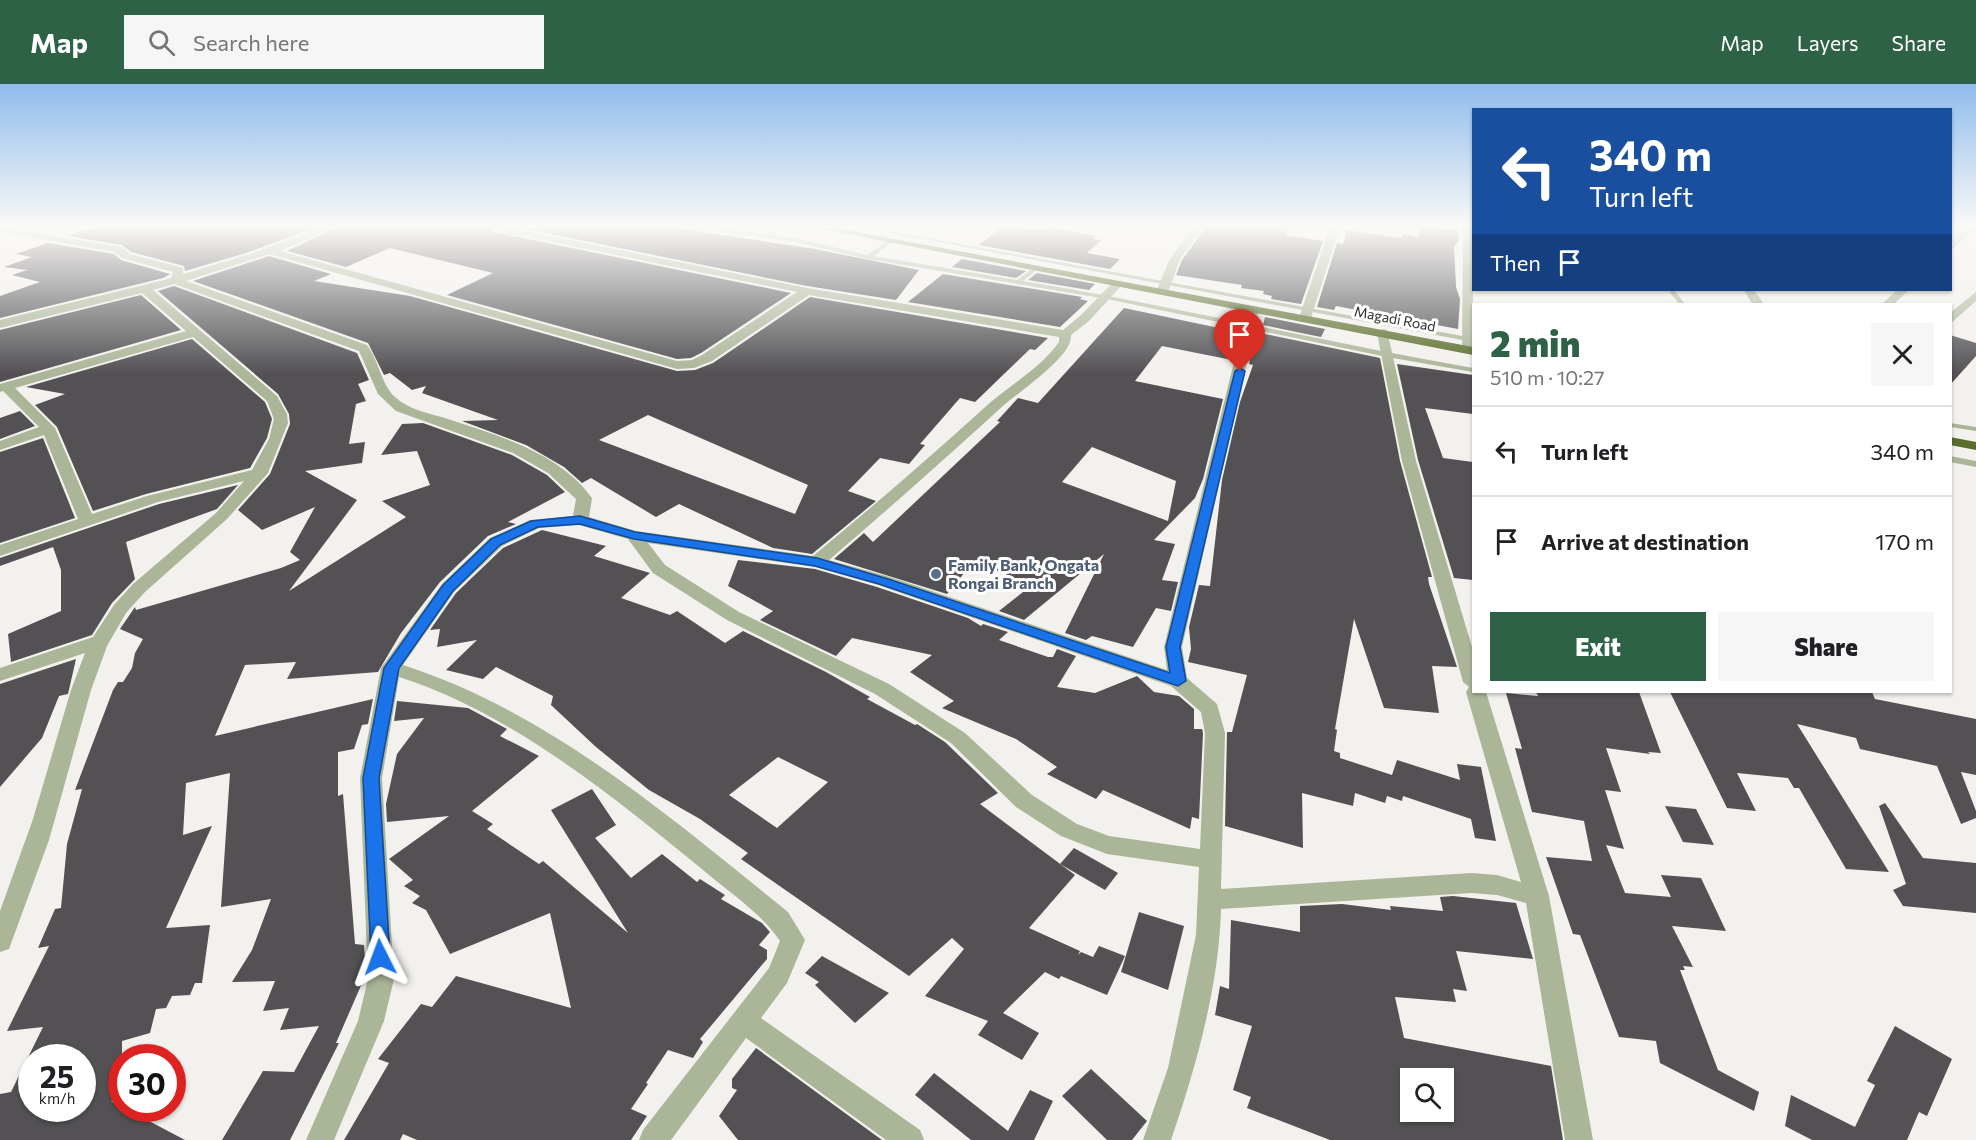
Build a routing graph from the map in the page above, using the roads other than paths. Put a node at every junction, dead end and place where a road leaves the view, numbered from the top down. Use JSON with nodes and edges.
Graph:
{"nodes":[{"id":1,"x":177,"y":276,"type":"edge"},
{"id":2,"x":192,"y":276,"type":"edge"},
{"id":3,"x":360,"y":276,"type":"edge"},
{"id":4,"x":736,"y":276,"type":"edge"},
{"id":5,"x":984,"y":276,"type":"edge"},
{"id":6,"x":1025,"y":276,"type":"edge"},
{"id":7,"x":1081,"y":276,"type":"edge"},
{"id":8,"x":1112,"y":276,"type":"edge"},
{"id":9,"x":1169,"y":276,"type":"edge"},
{"id":10,"x":1319,"y":276,"type":"edge"},
{"id":11,"x":1469,"y":276,"type":"edge"},
{"id":12,"x":176,"y":281,"type":"junction"},
{"id":13,"x":1018,"y":282,"type":"junction"},
{"id":14,"x":1118,"y":283,"type":"junction"},
{"id":15,"x":1165,"y":287,"type":"junction"},
{"id":16,"x":145,"y":289,"type":"junction"},
{"id":17,"x":807,"y":291,"type":"junction"},
{"id":18,"x":1672,"y":291,"type":"edge"},
{"id":19,"x":1902,"y":291,"type":"edge"},
{"id":20,"x":1976,"y":295,"type":"edge"},
{"id":21,"x":1107,"y":297,"type":"junction"},
{"id":22,"x":1681,"y":303,"type":"edge"},
{"id":23,"x":1889,"y":303,"type":"edge"},
{"id":24,"x":1253,"y":309,"type":"junction"},
{"id":25,"x":1307,"y":313,"type":"junction"},
{"id":26,"x":1952,"y":318,"type":"edge"},
{"id":27,"x":0,"y":324,"type":"edge"},
{"id":28,"x":1251,"y":325,"type":"junction"},
{"id":29,"x":194,"y":333,"type":"junction"},
{"id":30,"x":1065,"y":333,"type":"junction"},
{"id":31,"x":1383,"y":333,"type":"junction"},
{"id":32,"x":1471,"y":345,"type":"edge"},
{"id":33,"x":1387,"y":355,"type":"junction"},
{"id":34,"x":1472,"y":370,"type":"edge"},
{"id":35,"x":3,"y":387,"type":"edge"},
{"id":36,"x":1952,"y":425,"type":"edge"},
{"id":37,"x":48,"y":428,"type":"junction"},
{"id":38,"x":1976,"y":429,"type":"edge"},
{"id":39,"x":1952,"y":441,"type":"edge"},
{"id":40,"x":0,"y":446,"type":"edge"},
{"id":41,"x":1976,"y":446,"type":"edge"},
{"id":42,"x":1952,"y":459,"type":"edge"},
{"id":43,"x":1976,"y":464,"type":"edge"},
{"id":44,"x":261,"y":473,"type":"junction"},
{"id":45,"x":580,"y":520,"type":"junction"},
{"id":46,"x":87,"y":521,"type":"junction"},
{"id":47,"x":634,"y":536,"type":"junction"},
{"id":48,"x":0,"y":551,"type":"edge"},
{"id":49,"x":817,"y":562,"type":"junction"},
{"id":50,"x":97,"y":642,"type":"junction"},
{"id":51,"x":391,"y":668,"type":"junction"},
{"id":52,"x":0,"y":675,"type":"edge"},
{"id":53,"x":1472,"y":679,"type":"edge"},
{"id":54,"x":1178,"y":681,"type":"junction"},
{"id":55,"x":1476,"y":693,"type":"edge"},
{"id":56,"x":1211,"y":860,"type":"junction"},
{"id":57,"x":1537,"y":896,"type":"junction"},
{"id":58,"x":1209,"y":900,"type":"junction"},
{"id":59,"x":0,"y":940,"type":"edge"},
{"id":60,"x":743,"y":1020,"type":"junction"},
{"id":61,"x":320,"y":1140,"type":"edge"},
{"id":62,"x":653,"y":1140,"type":"edge"},
{"id":63,"x":910,"y":1140,"type":"edge"},
{"id":64,"x":1157,"y":1140,"type":"edge"},
{"id":65,"x":1579,"y":1140,"type":"edge"}],
"edges":[{"from":1,"to":12,"type":"street"},
{"from":2,"to":12,"type":"street"},
{"from":3,"to":17,"type":"street"},
{"from":4,"to":17,"type":"street"},
{"from":5,"to":13,"type":"lane"},
{"from":6,"to":13,"type":"lane"},
{"from":7,"to":14,"type":"highway","name":"Magadi Road"},
{"from":8,"to":15,"type":"lane"},
{"from":9,"to":15,"type":"street"},
{"from":10,"to":25,"type":"street"},
{"from":11,"to":32,"type":"street"},
{"from":12,"to":16,"type":"street"},
{"from":12,"to":45,"type":"street"},
{"from":13,"to":21,"type":"lane"},
{"from":14,"to":15,"type":"highway","name":"Magadi Road"},
{"from":14,"to":21,"type":"street"},
{"from":15,"to":24,"type":"highway","name":"Magadi Road"},
{"from":15,"to":25,"type":"lane"},
{"from":16,"to":27,"type":"street"},
{"from":16,"to":29,"type":"street"},
{"from":17,"to":30,"type":"street"},
{"from":18,"to":22,"type":"lane"},
{"from":19,"to":23,"type":"street"},
{"from":20,"to":26,"type":"street"},
{"from":21,"to":28,"type":"lane"},
{"from":21,"to":30,"type":"street"},
{"from":24,"to":25,"type":"highway","name":"Magadi Road"},
{"from":24,"to":28,"type":"street"},
{"from":25,"to":31,"type":"highway","name":"Magadi Road"},
{"from":25,"to":32,"type":"lane"},
{"from":28,"to":33,"type":"lane"},
{"from":28,"to":54,"type":"street"},
{"from":29,"to":35,"type":"street"},
{"from":29,"to":44,"type":"street"},
{"from":30,"to":49,"type":"street"},
{"from":31,"to":32,"type":"highway","name":"Magadi Road"},
{"from":31,"to":33,"type":"street"},
{"from":33,"to":34,"type":"lane"},
{"from":33,"to":53,"type":"street"},
{"from":35,"to":37,"type":"street"},
{"from":36,"to":38,"type":"lane"},
{"from":37,"to":40,"type":"street"},
{"from":37,"to":46,"type":"street"},
{"from":39,"to":41,"type":"highway"},
{"from":42,"to":43,"type":"lane"},
{"from":44,"to":46,"type":"street"},
{"from":44,"to":50,"type":"street"},
{"from":45,"to":47,"type":"street"},
{"from":45,"to":51,"type":"street"},
{"from":46,"to":48,"type":"street"},
{"from":47,"to":49,"type":"street"},
{"from":47,"to":56,"type":"street"},
{"from":49,"to":54,"type":"street"},
{"from":50,"to":52,"type":"street"},
{"from":50,"to":59,"type":"street"},
{"from":51,"to":60,"type":"street"},
{"from":51,"to":61,"type":"street"},
{"from":54,"to":56,"type":"street"},
{"from":55,"to":57,"type":"street"},
{"from":56,"to":58,"type":"street"},
{"from":57,"to":58,"type":"street"},
{"from":57,"to":65,"type":"street"},
{"from":58,"to":64,"type":"street"},
{"from":60,"to":62,"type":"street"},
{"from":60,"to":63,"type":"street"}]}
